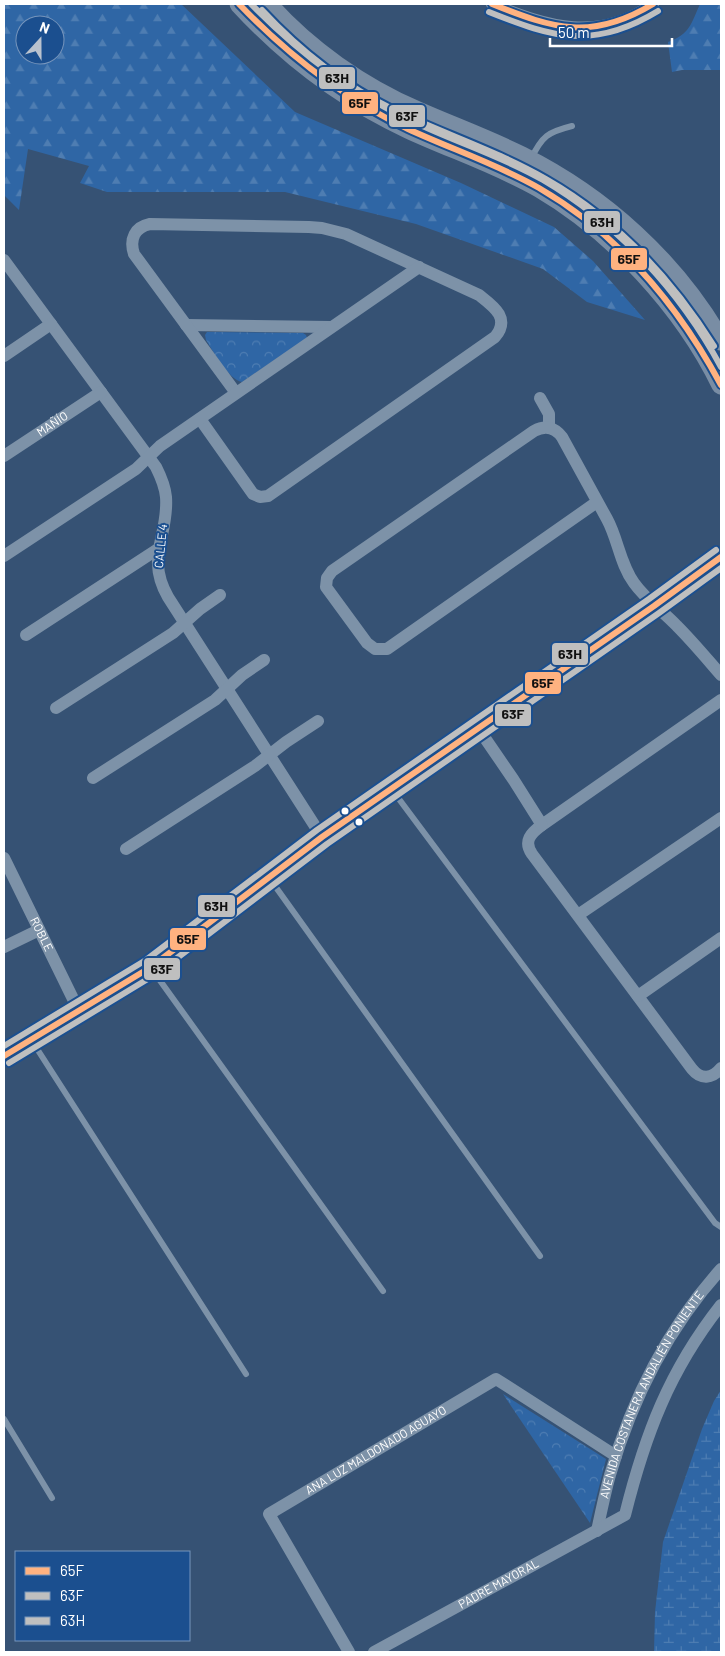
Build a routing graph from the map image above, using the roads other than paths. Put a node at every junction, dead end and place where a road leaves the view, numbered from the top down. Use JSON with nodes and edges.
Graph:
{"nodes":[{"id":1,"x":239,"y":4,"type":"edge"},
{"id":2,"x":268,"y":4,"type":"edge"},
{"id":3,"x":492,"y":4,"type":"edge"},
{"id":4,"x":653,"y":4,"type":"edge"},
{"id":5,"x":572,"y":126,"type":"dead end"},
{"id":6,"x":530,"y":160,"type":"junction"},
{"id":7,"x":4,"y":260,"type":"edge"},
{"id":8,"x":419,"y":267,"type":"junction"},
{"id":9,"x":51,"y":324,"type":"junction"},
{"id":10,"x":186,"y":325,"type":"junction"},
{"id":11,"x":331,"y":327,"type":"junction"},
{"id":12,"x":721,"y":341,"type":"edge"},
{"id":13,"x":4,"y":356,"type":"edge"},
{"id":14,"x":721,"y":385,"type":"edge"},
{"id":15,"x":101,"y":392,"type":"junction"},
{"id":16,"x":236,"y":393,"type":"junction"},
{"id":17,"x":540,"y":398,"type":"dead end"},
{"id":18,"x":200,"y":419,"type":"junction"},
{"id":19,"x":549,"y":428,"type":"junction"},
{"id":20,"x":4,"y":456,"type":"edge"},
{"id":21,"x":149,"y":458,"type":"junction"},
{"id":22,"x":597,"y":502,"type":"junction"},
{"id":23,"x":158,"y":549,"type":"junction"},
{"id":24,"x":4,"y":556,"type":"edge"},
{"id":25,"x":721,"y":558,"type":"edge"},
{"id":26,"x":220,"y":595,"type":"dead end"},
{"id":27,"x":654,"y":606,"type":"junction"},
{"id":28,"x":185,"y":623,"type":"junction"},
{"id":29,"x":26,"y":635,"type":"dead end"},
{"id":30,"x":264,"y":660,"type":"dead end"},
{"id":31,"x":721,"y":675,"type":"edge"},
{"id":32,"x":227,"y":689,"type":"junction"},
{"id":33,"x":721,"y":700,"type":"edge"},
{"id":34,"x":56,"y":708,"type":"dead end"},
{"id":35,"x":318,"y":720,"type":"dead end"},
{"id":36,"x":478,"y":728,"type":"junction"},
{"id":37,"x":270,"y":755,"type":"junction"},
{"id":38,"x":93,"y":778,"type":"dead end"},
{"id":39,"x":391,"y":789,"type":"junction"},
{"id":40,"x":721,"y":818,"type":"edge"},
{"id":41,"x":542,"y":825,"type":"junction"},
{"id":42,"x":322,"y":836,"type":"junction"},
{"id":43,"x":126,"y":849,"type":"dead end"},
{"id":44,"x":4,"y":858,"type":"edge"},
{"id":45,"x":270,"y":878,"type":"junction"},
{"id":46,"x":578,"y":915,"type":"junction"},
{"id":47,"x":39,"y":930,"type":"junction"},
{"id":48,"x":721,"y":938,"type":"edge"},
{"id":49,"x":4,"y":947,"type":"edge"},
{"id":50,"x":151,"y":967,"type":"junction"},
{"id":51,"x":638,"y":996,"type":"junction"},
{"id":52,"x":79,"y":1011,"type":"junction"},
{"id":53,"x":31,"y":1039,"type":"junction"},
{"id":54,"x":4,"y":1056,"type":"edge"},
{"id":55,"x":721,"y":1068,"type":"edge"},
{"id":56,"x":721,"y":1227,"type":"edge"},
{"id":57,"x":540,"y":1256,"type":"dead end"},
{"id":58,"x":721,"y":1269,"type":"edge"},
{"id":59,"x":383,"y":1291,"type":"dead end"},
{"id":60,"x":721,"y":1304,"type":"edge"},
{"id":61,"x":246,"y":1374,"type":"dead end"},
{"id":62,"x":4,"y":1420,"type":"edge"},
{"id":63,"x":616,"y":1456,"type":"junction"},
{"id":64,"x":52,"y":1498,"type":"dead end"},
{"id":65,"x":625,"y":1516,"type":"joint"},
{"id":66,"x":597,"y":1531,"type":"junction"},
{"id":67,"x":349,"y":1652,"type":"edge"},
{"id":68,"x":374,"y":1652,"type":"edge"}],
"edges":[{"from":1,"to":14,"type":"street"},
{"from":2,"to":6,"type":"street"},
{"from":3,"to":4,"type":"street"},
{"from":5,"to":6,"type":"lane"},
{"from":6,"to":12,"type":"street"},
{"from":7,"to":9,"type":"street","name":"CALLE 4"},
{"from":8,"to":10,"type":"street"},
{"from":8,"to":11,"type":"street"},
{"from":8,"to":18,"type":"street"},
{"from":9,"to":13,"type":"street"},
{"from":9,"to":15,"type":"street","name":"CALLE 4"},
{"from":10,"to":11,"type":"street"},
{"from":10,"to":16,"type":"street"},
{"from":11,"to":16,"type":"street"},
{"from":15,"to":20,"type":"street","name":"MAÑÍO"},
{"from":15,"to":21,"type":"street","name":"CALLE 4"},
{"from":16,"to":18,"type":"street"},
{"from":17,"to":19,"type":"street"},
{"from":18,"to":21,"type":"street"},
{"from":19,"to":22,"type":"street"},
{"from":19,"to":22,"type":"street"},
{"from":21,"to":23,"type":"street","name":"CALLE 4"},
{"from":21,"to":24,"type":"street"},
{"from":22,"to":27,"type":"street"},
{"from":23,"to":28,"type":"street","name":"CALLE 4"},
{"from":23,"to":29,"type":"street"},
{"from":25,"to":27,"type":"street"},
{"from":26,"to":28,"type":"street"},
{"from":27,"to":31,"type":"street"},
{"from":27,"to":36,"type":"street"},
{"from":28,"to":32,"type":"street","name":"CALLE 4"},
{"from":28,"to":34,"type":"street"},
{"from":30,"to":32,"type":"street"},
{"from":32,"to":37,"type":"street","name":"CALLE 4"},
{"from":32,"to":38,"type":"street"},
{"from":33,"to":41,"type":"street"},
{"from":35,"to":37,"type":"street"},
{"from":36,"to":39,"type":"street"},
{"from":36,"to":41,"type":"street"},
{"from":37,"to":42,"type":"street","name":"CALLE 4"},
{"from":37,"to":43,"type":"street"},
{"from":39,"to":42,"type":"street"},
{"from":39,"to":56,"type":"lane"},
{"from":40,"to":46,"type":"street"},
{"from":41,"to":46,"type":"street"},
{"from":42,"to":45,"type":"street"},
{"from":44,"to":47,"type":"street","name":"ROBLE"},
{"from":45,"to":50,"type":"street"},
{"from":45,"to":57,"type":"lane"},
{"from":46,"to":51,"type":"street"},
{"from":47,"to":49,"type":"street"},
{"from":47,"to":52,"type":"street","name":"ROBLE"},
{"from":48,"to":51,"type":"street"},
{"from":50,"to":52,"type":"street"},
{"from":50,"to":59,"type":"lane"},
{"from":51,"to":55,"type":"street"},
{"from":52,"to":53,"type":"street"},
{"from":53,"to":54,"type":"street"},
{"from":53,"to":61,"type":"lane"},
{"from":58,"to":63,"type":"street","name":"AVENIDA COSTANERA ANDALIÉN PONIENTE"},
{"from":60,"to":65,"type":"street","name":"AVENIDA COSTANERA ANDALIÉN PONIENTE"},
{"from":62,"to":64,"type":"lane"},
{"from":63,"to":66,"type":"street","name":"AVENIDA COSTANERA ANDALIÉN PONIENTE"},
{"from":63,"to":67,"type":"street","name":"ANA LUZ MALDONADO AGUAYO"},
{"from":65,"to":66,"type":"street","name":"PADRE MAYORAL"},
{"from":66,"to":68,"type":"street","name":"PADRE MAYORAL"}]}
